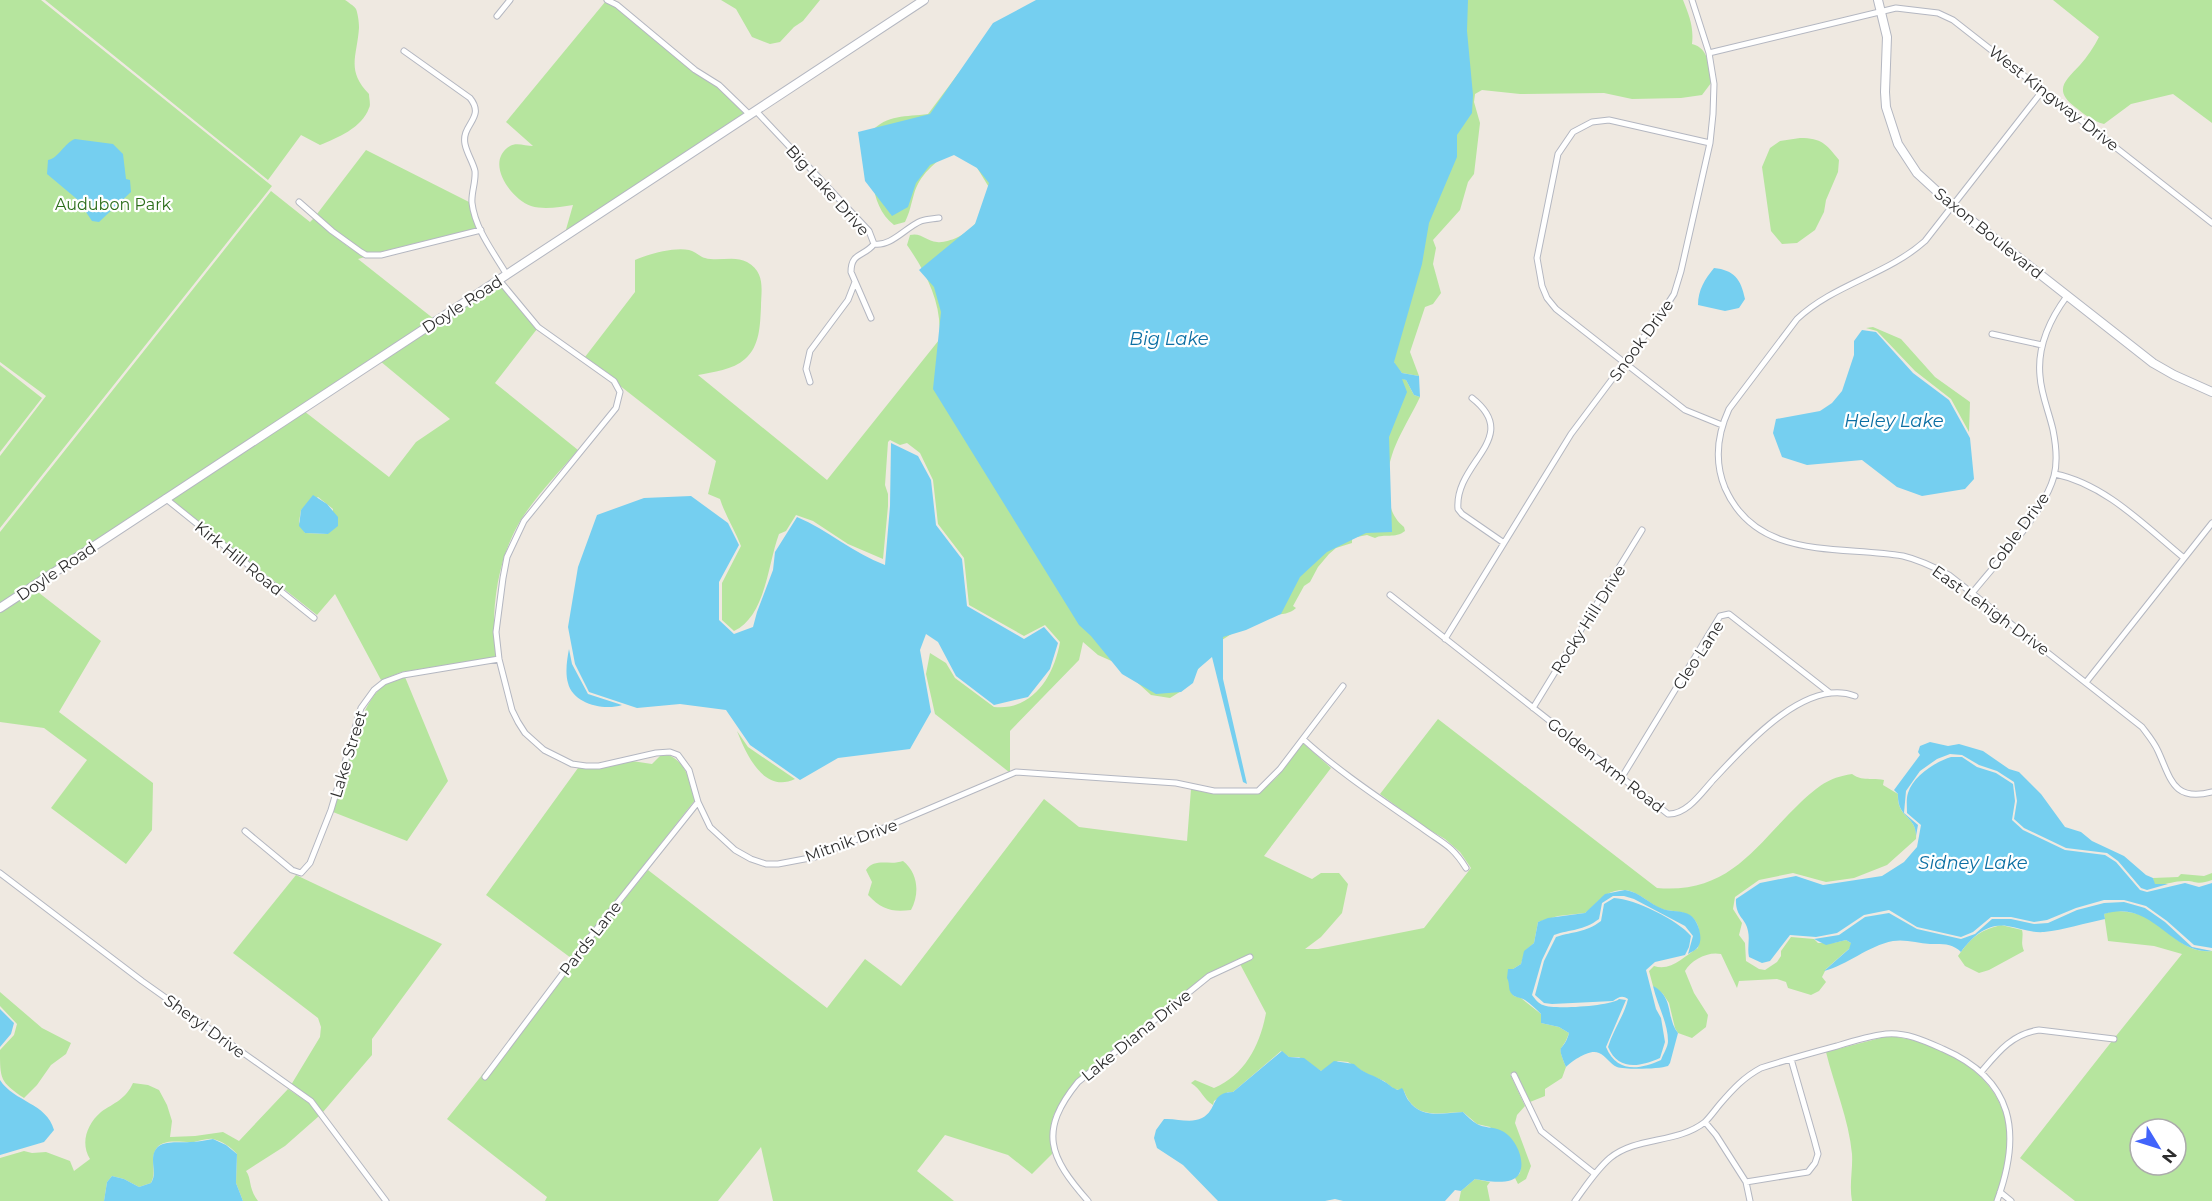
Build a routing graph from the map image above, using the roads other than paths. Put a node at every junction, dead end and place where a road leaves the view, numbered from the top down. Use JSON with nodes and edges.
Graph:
{"nodes":[{"id":1,"x":510,"y":0,"type":"edge"},
{"id":2,"x":607,"y":0,"type":"edge"},
{"id":3,"x":924,"y":0,"type":"edge"},
{"id":4,"x":1692,"y":0,"type":"edge"},
{"id":5,"x":1878,"y":0,"type":"edge"},
{"id":6,"x":1882,"y":11,"type":"junction"},
{"id":7,"x":497,"y":16,"type":"dead end"},
{"id":8,"x":404,"y":51,"type":"dead end"},
{"id":9,"x":1709,"y":53,"type":"junction"},
{"id":10,"x":2043,"y":90,"type":"junction"},
{"id":11,"x":753,"y":113,"type":"junction"},
{"id":12,"x":1710,"y":143,"type":"junction"},
{"id":13,"x":298,"y":202,"type":"dead end"},
{"id":14,"x":1953,"y":206,"type":"junction"},
{"id":15,"x":939,"y":218,"type":"dead end"},
{"id":16,"x":2212,"y":223,"type":"edge"},
{"id":17,"x":481,"y":230,"type":"junction"},
{"id":18,"x":874,"y":244,"type":"junction"},
{"id":19,"x":503,"y":277,"type":"junction"},
{"id":20,"x":855,"y":282,"type":"junction"},
{"id":21,"x":2067,"y":296,"type":"junction"},
{"id":22,"x":871,"y":318,"type":"dead end"},
{"id":23,"x":1992,"y":334,"type":"dead end"},
{"id":24,"x":2042,"y":345,"type":"junction"},
{"id":25,"x":1624,"y":363,"type":"junction"},
{"id":26,"x":810,"y":382,"type":"dead end"},
{"id":27,"x":2212,"y":392,"type":"edge"},
{"id":28,"x":1472,"y":398,"type":"dead end"},
{"id":29,"x":1722,"y":426,"type":"junction"},
{"id":30,"x":2055,"y":474,"type":"junction"},
{"id":31,"x":165,"y":498,"type":"junction"},
{"id":32,"x":2212,"y":523,"type":"edge"},
{"id":33,"x":1642,"y":530,"type":"dead end"},
{"id":34,"x":1504,"y":543,"type":"junction"},
{"id":35,"x":2184,"y":558,"type":"junction"},
{"id":36,"x":1973,"y":592,"type":"junction"},
{"id":37,"x":1390,"y":595,"type":"dead end"},
{"id":38,"x":0,"y":608,"type":"edge"},
{"id":39,"x":314,"y":618,"type":"dead end"},
{"id":40,"x":1445,"y":639,"type":"junction"},
{"id":41,"x":499,"y":659,"type":"junction"},
{"id":42,"x":2086,"y":681,"type":"junction"},
{"id":43,"x":1342,"y":686,"type":"dead end"},
{"id":44,"x":1830,"y":693,"type":"junction"},
{"id":45,"x":1855,"y":696,"type":"dead end"},
{"id":46,"x":1533,"y":708,"type":"junction"},
{"id":47,"x":1303,"y":739,"type":"junction"},
{"id":48,"x":1622,"y":777,"type":"junction"},
{"id":49,"x":2212,"y":792,"type":"edge"},
{"id":50,"x":698,"y":802,"type":"junction"},
{"id":51,"x":245,"y":831,"type":"dead end"},
{"id":52,"x":1466,"y":868,"type":"dead end"},
{"id":53,"x":0,"y":873,"type":"edge"},
{"id":54,"x":1250,"y":957,"type":"dead end"},
{"id":55,"x":2114,"y":1039,"type":"dead end"},
{"id":56,"x":1791,"y":1059,"type":"junction"},
{"id":57,"x":1981,"y":1072,"type":"junction"},
{"id":58,"x":1514,"y":1075,"type":"dead end"},
{"id":59,"x":485,"y":1077,"type":"dead end"},
{"id":60,"x":1705,"y":1122,"type":"junction"},
{"id":61,"x":1595,"y":1174,"type":"junction"},
{"id":62,"x":1746,"y":1182,"type":"junction"},
{"id":63,"x":2000,"y":1192,"type":"junction"},
{"id":64,"x":387,"y":1201,"type":"edge"},
{"id":65,"x":1088,"y":1201,"type":"edge"},
{"id":66,"x":1575,"y":1201,"type":"edge"},
{"id":67,"x":1750,"y":1201,"type":"edge"},
{"id":68,"x":1997,"y":1201,"type":"edge"},
{"id":69,"x":2011,"y":1201,"type":"edge"}],
"edges":[{"from":1,"to":7,"type":"street"},
{"from":2,"to":11,"type":"street","name":"Big Lake Drive"},
{"from":3,"to":11,"type":"main road","name":"Doyle Road"},
{"from":4,"to":9,"type":"street","name":"Snook Drive"},
{"from":5,"to":6,"type":"main road","name":"Saxon Boulevard"},
{"from":6,"to":9,"type":"street","name":"West Kingway Drive"},
{"from":6,"to":10,"type":"street","name":"West Kingway Drive"},
{"from":6,"to":14,"type":"main road","name":"Saxon Boulevard"},
{"from":8,"to":17,"type":"street","name":"Mitnik Drive"},
{"from":9,"to":12,"type":"street","name":"Snook Drive"},
{"from":10,"to":14,"type":"street"},
{"from":10,"to":16,"type":"street","name":"West Kingway Drive"},
{"from":11,"to":18,"type":"street","name":"Big Lake Drive"},
{"from":11,"to":19,"type":"main road","name":"Doyle Road"},
{"from":12,"to":25,"type":"street","name":"Snook Drive"},
{"from":12,"to":25,"type":"street"},
{"from":13,"to":17,"type":"street"},
{"from":14,"to":21,"type":"main road","name":"Saxon Boulevard"},
{"from":14,"to":29,"type":"street"},
{"from":15,"to":18,"type":"street","name":"Big Lake Drive"},
{"from":17,"to":19,"type":"street","name":"Mitnik Drive"},
{"from":18,"to":20,"type":"street"},
{"from":19,"to":31,"type":"main road","name":"Doyle Road"},
{"from":19,"to":41,"type":"street","name":"Mitnik Drive"},
{"from":20,"to":22,"type":"street"},
{"from":20,"to":26,"type":"street"},
{"from":21,"to":24,"type":"street","name":"Coble Drive"},
{"from":21,"to":27,"type":"main road","name":"Saxon Boulevard"},
{"from":23,"to":24,"type":"street"},
{"from":24,"to":30,"type":"street","name":"Coble Drive"},
{"from":25,"to":29,"type":"street"},
{"from":25,"to":34,"type":"street","name":"Snook Drive"},
{"from":28,"to":34,"type":"street"},
{"from":29,"to":36,"type":"street","name":"East Lehigh Drive"},
{"from":30,"to":35,"type":"street"},
{"from":30,"to":36,"type":"street","name":"Coble Drive"},
{"from":31,"to":38,"type":"main road","name":"Doyle Road"},
{"from":31,"to":39,"type":"street","name":"Kirk Hill Road"},
{"from":32,"to":35,"type":"street"},
{"from":33,"to":46,"type":"street","name":"Rocky Hill Drive"},
{"from":34,"to":40,"type":"street","name":"Snook Drive"},
{"from":35,"to":42,"type":"street"},
{"from":36,"to":42,"type":"street","name":"East Lehigh Drive"},
{"from":37,"to":40,"type":"street","name":"Golden Arm Road"},
{"from":40,"to":46,"type":"street","name":"Golden Arm Road"},
{"from":41,"to":50,"type":"street","name":"Mitnik Drive"},
{"from":41,"to":51,"type":"street","name":"Lake Street"},
{"from":42,"to":49,"type":"street","name":"East Lehigh Drive"},
{"from":43,"to":47,"type":"street","name":"Mitnik Drive"},
{"from":44,"to":45,"type":"street","name":"Golden Arm Road"},
{"from":44,"to":48,"type":"street","name":"Golden Arm Road"},
{"from":44,"to":48,"type":"street","name":"Cleo Lane"},
{"from":46,"to":48,"type":"street","name":"Golden Arm Road"},
{"from":47,"to":50,"type":"street","name":"Mitnik Drive"},
{"from":47,"to":52,"type":"street"},
{"from":50,"to":59,"type":"street","name":"Pards Lane"},
{"from":53,"to":64,"type":"street","name":"Sheryl Drive"},
{"from":54,"to":65,"type":"street","name":"Lake Diana Drive"},
{"from":55,"to":57,"type":"street"},
{"from":56,"to":57,"type":"street"},
{"from":56,"to":60,"type":"street"},
{"from":56,"to":62,"type":"street"},
{"from":57,"to":63,"type":"street"},
{"from":58,"to":61,"type":"street"},
{"from":60,"to":61,"type":"street"},
{"from":60,"to":62,"type":"street"},
{"from":61,"to":66,"type":"street"},
{"from":62,"to":67,"type":"street"},
{"from":63,"to":68,"type":"street"},
{"from":63,"to":69,"type":"street"}]}
